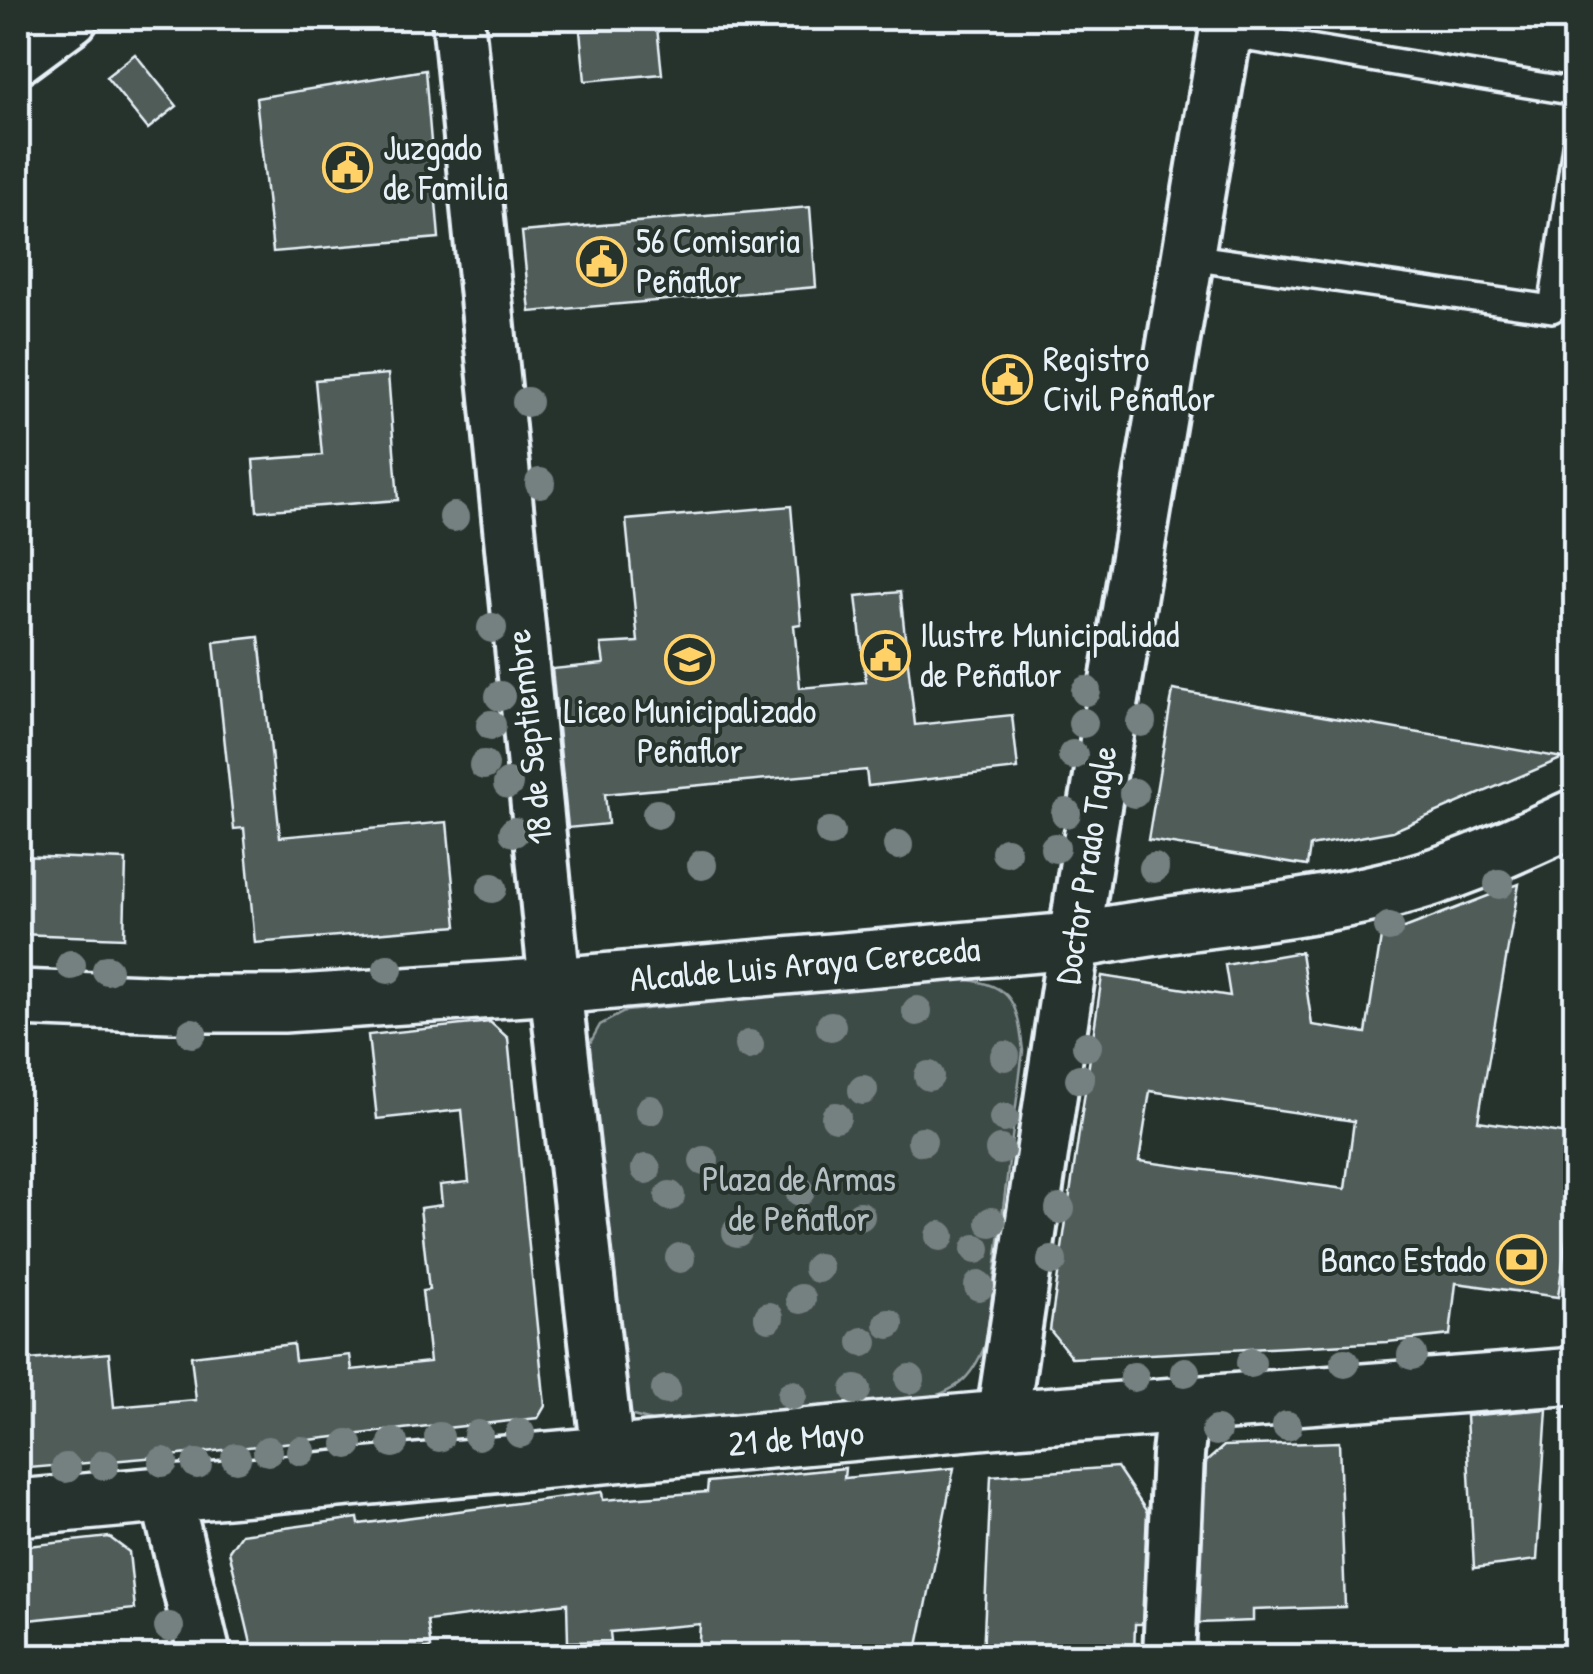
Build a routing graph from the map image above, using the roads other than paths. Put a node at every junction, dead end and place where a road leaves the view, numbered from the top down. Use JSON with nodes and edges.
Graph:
{"nodes":[{"id":1,"x":72,"y":18,"type":"edge"},
{"id":2,"x":458,"y":18,"type":"edge"},
{"id":3,"x":1226,"y":26,"type":"edge"},
{"id":4,"x":18,"y":58,"type":"edge"},
{"id":5,"x":1576,"y":92,"type":"edge"},
{"id":6,"x":1576,"y":146,"type":"edge"},
{"id":7,"x":1189,"y":256,"type":"junction"},
{"id":8,"x":1576,"y":817,"type":"edge"},
{"id":9,"x":1074,"y":941,"type":"junction"},
{"id":10,"x":555,"y":986,"type":"junction"},
{"id":11,"x":18,"y":998,"type":"edge"},
{"id":12,"x":1576,"y":1376,"type":"edge"},
{"id":13,"x":1183,"y":1407,"type":"junction"},
{"id":14,"x":1002,"y":1419,"type":"junction"},
{"id":15,"x":608,"y":1455,"type":"junction"},
{"id":16,"x":166,"y":1494,"type":"junction"},
{"id":17,"x":18,"y":1508,"type":"edge"},
{"id":18,"x":206,"y":1656,"type":"edge"},
{"id":19,"x":1169,"y":1656,"type":"edge"}],
"edges":[{"from":1,"to":4,"type":"street"},
{"from":2,"to":10,"type":"street","name":"18 de Septiembre"},
{"from":3,"to":5,"type":"lane"},
{"from":3,"to":7,"type":"street","name":"Doctor Prado Tagle"},
{"from":6,"to":7,"type":"lane"},
{"from":7,"to":9,"type":"street","name":"Doctor Prado Tagle"},
{"from":8,"to":9,"type":"main road","name":"Alcalde Luis Araya Cereceda"},
{"from":9,"to":10,"type":"main road","name":"Alcalde Luis Araya Cereceda"},
{"from":9,"to":14,"type":"street","name":"Doctor Prado Tagle"},
{"from":10,"to":11,"type":"main road","name":"Alcalde Luis Araya Cereceda"},
{"from":10,"to":15,"type":"street","name":"18 de Septiembre"},
{"from":12,"to":13,"type":"main road","name":"21 de Mayo"},
{"from":13,"to":14,"type":"main road","name":"21 de Mayo"},
{"from":13,"to":19,"type":"street"},
{"from":14,"to":15,"type":"main road","name":"21 de Mayo"},
{"from":15,"to":16,"type":"main road","name":"21 de Mayo"},
{"from":16,"to":17,"type":"main road","name":"21 de Mayo"},
{"from":16,"to":18,"type":"street"}]}
